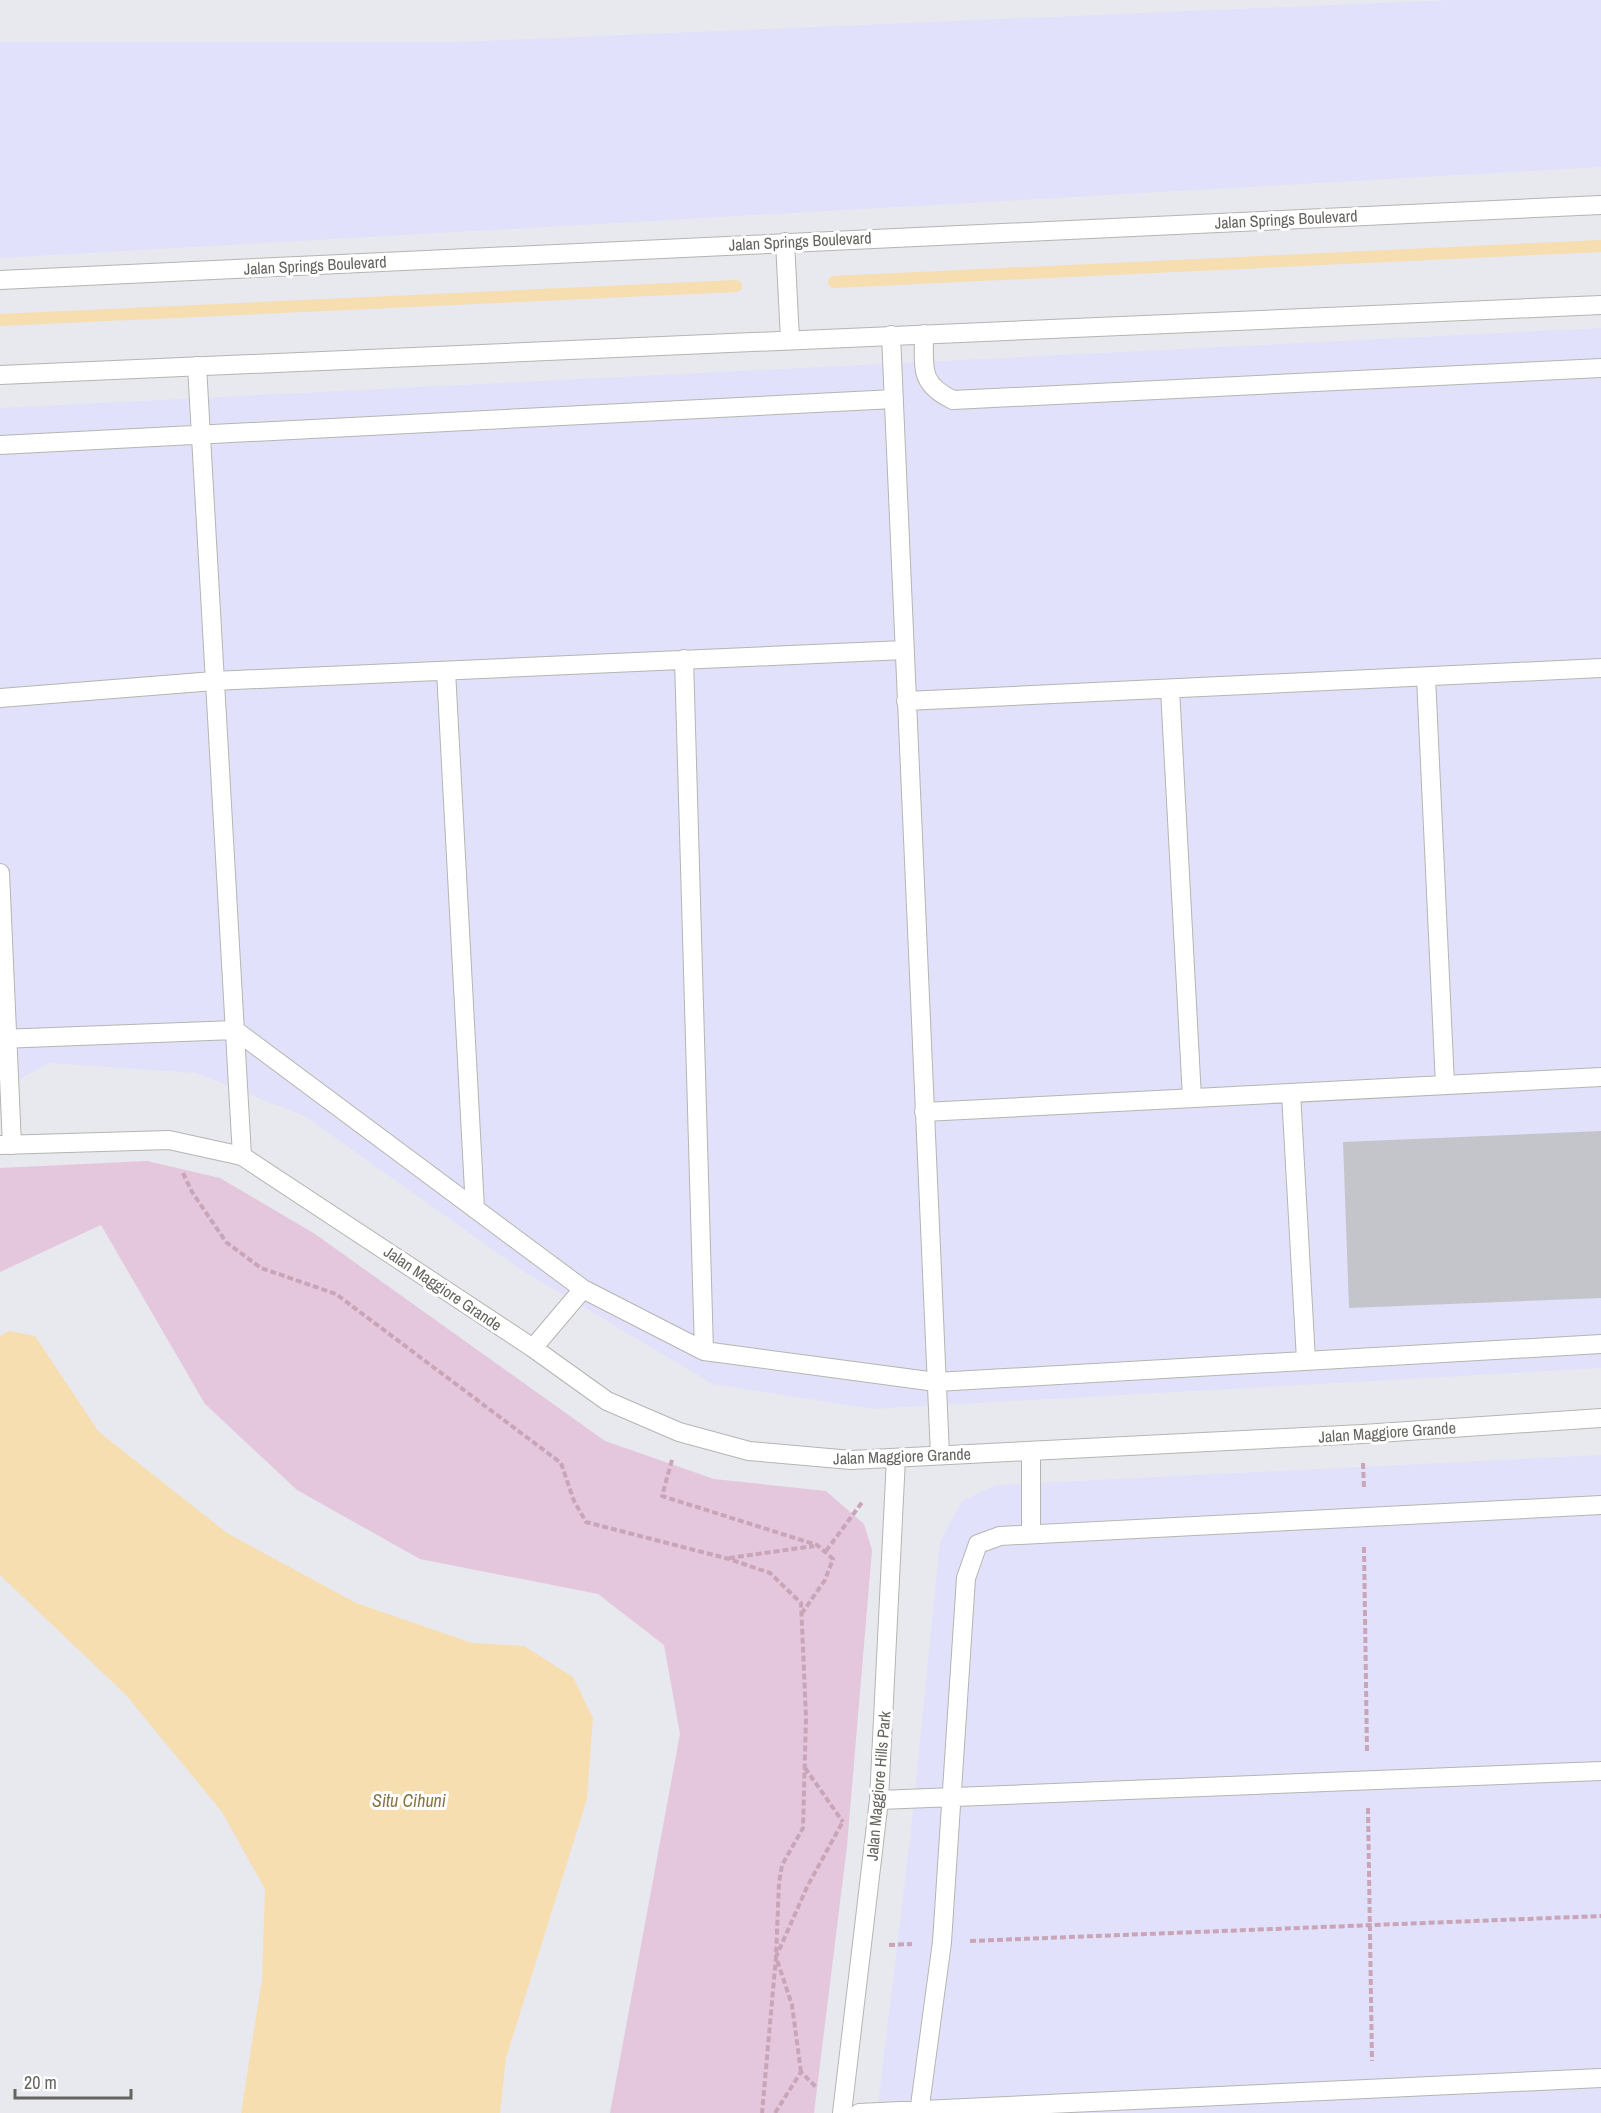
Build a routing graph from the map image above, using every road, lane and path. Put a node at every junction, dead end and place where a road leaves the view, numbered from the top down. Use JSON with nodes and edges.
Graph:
{"nodes":[{"id":1,"x":1601,"y":205,"type":"edge"},
{"id":2,"x":785,"y":242,"type":"junction"},
{"id":3,"x":0,"y":280,"type":"edge"},
{"id":4,"x":1601,"y":305,"type":"edge"},
{"id":5,"x":924,"y":334,"type":"junction"},
{"id":6,"x":891,"y":335,"type":"junction"},
{"id":7,"x":789,"y":339,"type":"junction"},
{"id":8,"x":197,"y":366,"type":"junction"},
{"id":9,"x":1601,"y":368,"type":"edge"},
{"id":10,"x":0,"y":375,"type":"edge"},
{"id":11,"x":894,"y":399,"type":"junction"},
{"id":12,"x":201,"y":434,"type":"junction"},
{"id":13,"x":0,"y":445,"type":"edge"},
{"id":14,"x":904,"y":650,"type":"junction"},
{"id":15,"x":684,"y":659,"type":"junction"},
{"id":16,"x":1601,"y":668,"type":"edge"},
{"id":17,"x":446,"y":671,"type":"junction"},
{"id":18,"x":1426,"y":676,"type":"junction"},
{"id":19,"x":214,"y":681,"type":"junction"},
{"id":20,"x":1170,"y":689,"type":"junction"},
{"id":21,"x":0,"y":698,"type":"edge"},
{"id":22,"x":906,"y":701,"type":"junction"},
{"id":23,"x":0,"y":873,"type":"edge"},
{"id":24,"x":235,"y":1030,"type":"junction"},
{"id":25,"x":4,"y":1039,"type":"edge"},
{"id":26,"x":1601,"y":1077,"type":"edge"},
{"id":27,"x":1445,"y":1085,"type":"junction"},
{"id":28,"x":1291,"y":1093,"type":"junction"},
{"id":29,"x":1192,"y":1098,"type":"junction"},
{"id":30,"x":924,"y":1112,"type":"junction"},
{"id":31,"x":169,"y":1140,"type":"junction"},
{"id":32,"x":6,"y":1145,"type":"edge"},
{"id":33,"x":242,"y":1156,"type":"junction"},
{"id":34,"x":475,"y":1209,"type":"junction"},
{"id":35,"x":583,"y":1289,"type":"junction"},
{"id":36,"x":1601,"y":1344,"type":"edge"},
{"id":37,"x":532,"y":1348,"type":"junction"},
{"id":38,"x":704,"y":1351,"type":"junction"},
{"id":39,"x":1306,"y":1360,"type":"junction"},
{"id":40,"x":936,"y":1382,"type":"junction"},
{"id":41,"x":1601,"y":1418,"type":"edge"},
{"id":42,"x":679,"y":1431,"type":"junction"},
{"id":43,"x":1031,"y":1451,"type":"junction"},
{"id":44,"x":940,"y":1455,"type":"junction"},
{"id":45,"x":896,"y":1458,"type":"junction"},
{"id":46,"x":868,"y":1495,"type":"dead end"},
{"id":47,"x":1601,"y":1505,"type":"edge"},
{"id":48,"x":1031,"y":1534,"type":"junction"},
{"id":49,"x":817,"y":1545,"type":"junction"},
{"id":50,"x":826,"y":1551,"type":"junction"},
{"id":51,"x":729,"y":1559,"type":"junction"},
{"id":52,"x":802,"y":1613,"type":"junction"},
{"id":53,"x":805,"y":1767,"type":"junction"},
{"id":54,"x":1601,"y":1771,"type":"edge"},
{"id":55,"x":952,"y":1797,"type":"junction"},
{"id":56,"x":879,"y":1800,"type":"junction"},
{"id":57,"x":842,"y":1823,"type":"junction"},
{"id":58,"x":1601,"y":1916,"type":"edge"},
{"id":59,"x":942,"y":1942,"type":"junction"},
{"id":60,"x":862,"y":1947,"type":"junction"},
{"id":61,"x":776,"y":1957,"type":"junction"},
{"id":62,"x":801,"y":2072,"type":"junction"},
{"id":63,"x":1601,"y":2078,"type":"edge"},
{"id":64,"x":825,"y":2096,"type":"dead end"},
{"id":65,"x":920,"y":2111,"type":"edge"},
{"id":66,"x":762,"y":2113,"type":"edge"},
{"id":67,"x":775,"y":2113,"type":"edge"},
{"id":68,"x":842,"y":2113,"type":"edge"},
{"id":69,"x":859,"y":2113,"type":"edge"}],
"edges":[{"from":1,"to":2,"type":"main road","name":"Jalan Springs Boulevard"},
{"from":2,"to":3,"type":"main road","name":"Jalan Springs Boulevard"},
{"from":2,"to":7,"type":"main road"},
{"from":4,"to":5,"type":"main road"},
{"from":5,"to":6,"type":"main road"},
{"from":5,"to":9,"type":"main road"},
{"from":6,"to":7,"type":"main road"},
{"from":6,"to":11,"type":"main road"},
{"from":7,"to":8,"type":"main road"},
{"from":8,"to":10,"type":"main road"},
{"from":8,"to":12,"type":"main road"},
{"from":11,"to":12,"type":"main road"},
{"from":11,"to":14,"type":"main road"},
{"from":12,"to":13,"type":"main road"},
{"from":12,"to":19,"type":"main road"},
{"from":14,"to":15,"type":"main road"},
{"from":14,"to":22,"type":"main road"},
{"from":15,"to":17,"type":"main road"},
{"from":15,"to":38,"type":"main road"},
{"from":16,"to":18,"type":"main road"},
{"from":17,"to":19,"type":"main road"},
{"from":17,"to":34,"type":"main road"},
{"from":18,"to":20,"type":"main road"},
{"from":18,"to":27,"type":"main road"},
{"from":19,"to":21,"type":"main road"},
{"from":19,"to":24,"type":"main road"},
{"from":20,"to":22,"type":"main road"},
{"from":20,"to":29,"type":"main road"},
{"from":22,"to":30,"type":"main road"},
{"from":23,"to":25,"type":"main road"},
{"from":24,"to":25,"type":"main road"},
{"from":24,"to":33,"type":"main road"},
{"from":24,"to":34,"type":"main road"},
{"from":25,"to":32,"type":"main road"},
{"from":26,"to":27,"type":"main road"},
{"from":27,"to":28,"type":"main road"},
{"from":28,"to":29,"type":"main road"},
{"from":28,"to":39,"type":"main road"},
{"from":29,"to":30,"type":"main road"},
{"from":30,"to":40,"type":"main road"},
{"from":31,"to":32,"type":"main road","name":"Jalan Maggiore Grande"},
{"from":31,"to":33,"type":"main road","name":"Jalan Maggiore Grande"},
{"from":31,"to":51,"type":"path"},
{"from":33,"to":37,"type":"main road","name":"Jalan Maggiore Grande"},
{"from":34,"to":35,"type":"main road"},
{"from":35,"to":37,"type":"main road"},
{"from":35,"to":38,"type":"main road"},
{"from":36,"to":39,"type":"main road"},
{"from":37,"to":42,"type":"main road","name":"Jalan Maggiore Grande"},
{"from":38,"to":40,"type":"main road"},
{"from":39,"to":40,"type":"main road"},
{"from":40,"to":44,"type":"main road"},
{"from":41,"to":43,"type":"main road","name":"Jalan Maggiore Grande"},
{"from":42,"to":45,"type":"main road","name":"Jalan Maggiore Grande"},
{"from":42,"to":49,"type":"path"},
{"from":43,"to":44,"type":"main road","name":"Jalan Maggiore Grande"},
{"from":43,"to":48,"type":"main road"},
{"from":44,"to":45,"type":"main road","name":"Jalan Maggiore Grande"},
{"from":45,"to":56,"type":"main road","name":"Jalan Maggiore Hills Park"},
{"from":46,"to":50,"type":"path"},
{"from":47,"to":48,"type":"main road"},
{"from":48,"to":55,"type":"main road"},
{"from":49,"to":50,"type":"path"},
{"from":49,"to":51,"type":"path"},
{"from":50,"to":52,"type":"path"},
{"from":51,"to":52,"type":"path"},
{"from":52,"to":53,"type":"path"},
{"from":53,"to":57,"type":"path"},
{"from":53,"to":61,"type":"path"},
{"from":54,"to":55,"type":"main road"},
{"from":55,"to":56,"type":"main road"},
{"from":55,"to":59,"type":"main road"},
{"from":56,"to":57,"type":"path"},
{"from":56,"to":60,"type":"main road","name":"Jalan Maggiore Hills Park"},
{"from":57,"to":61,"type":"path"},
{"from":58,"to":59,"type":"path"},
{"from":59,"to":60,"type":"path"},
{"from":59,"to":65,"type":"main road"},
{"from":60,"to":68,"type":"main road","name":"Jalan Maggiore Hills Park"},
{"from":61,"to":62,"type":"path"},
{"from":61,"to":66,"type":"path"},
{"from":62,"to":64,"type":"path"},
{"from":62,"to":67,"type":"path"},
{"from":63,"to":65,"type":"main road"},
{"from":65,"to":69,"type":"main road"}]}
